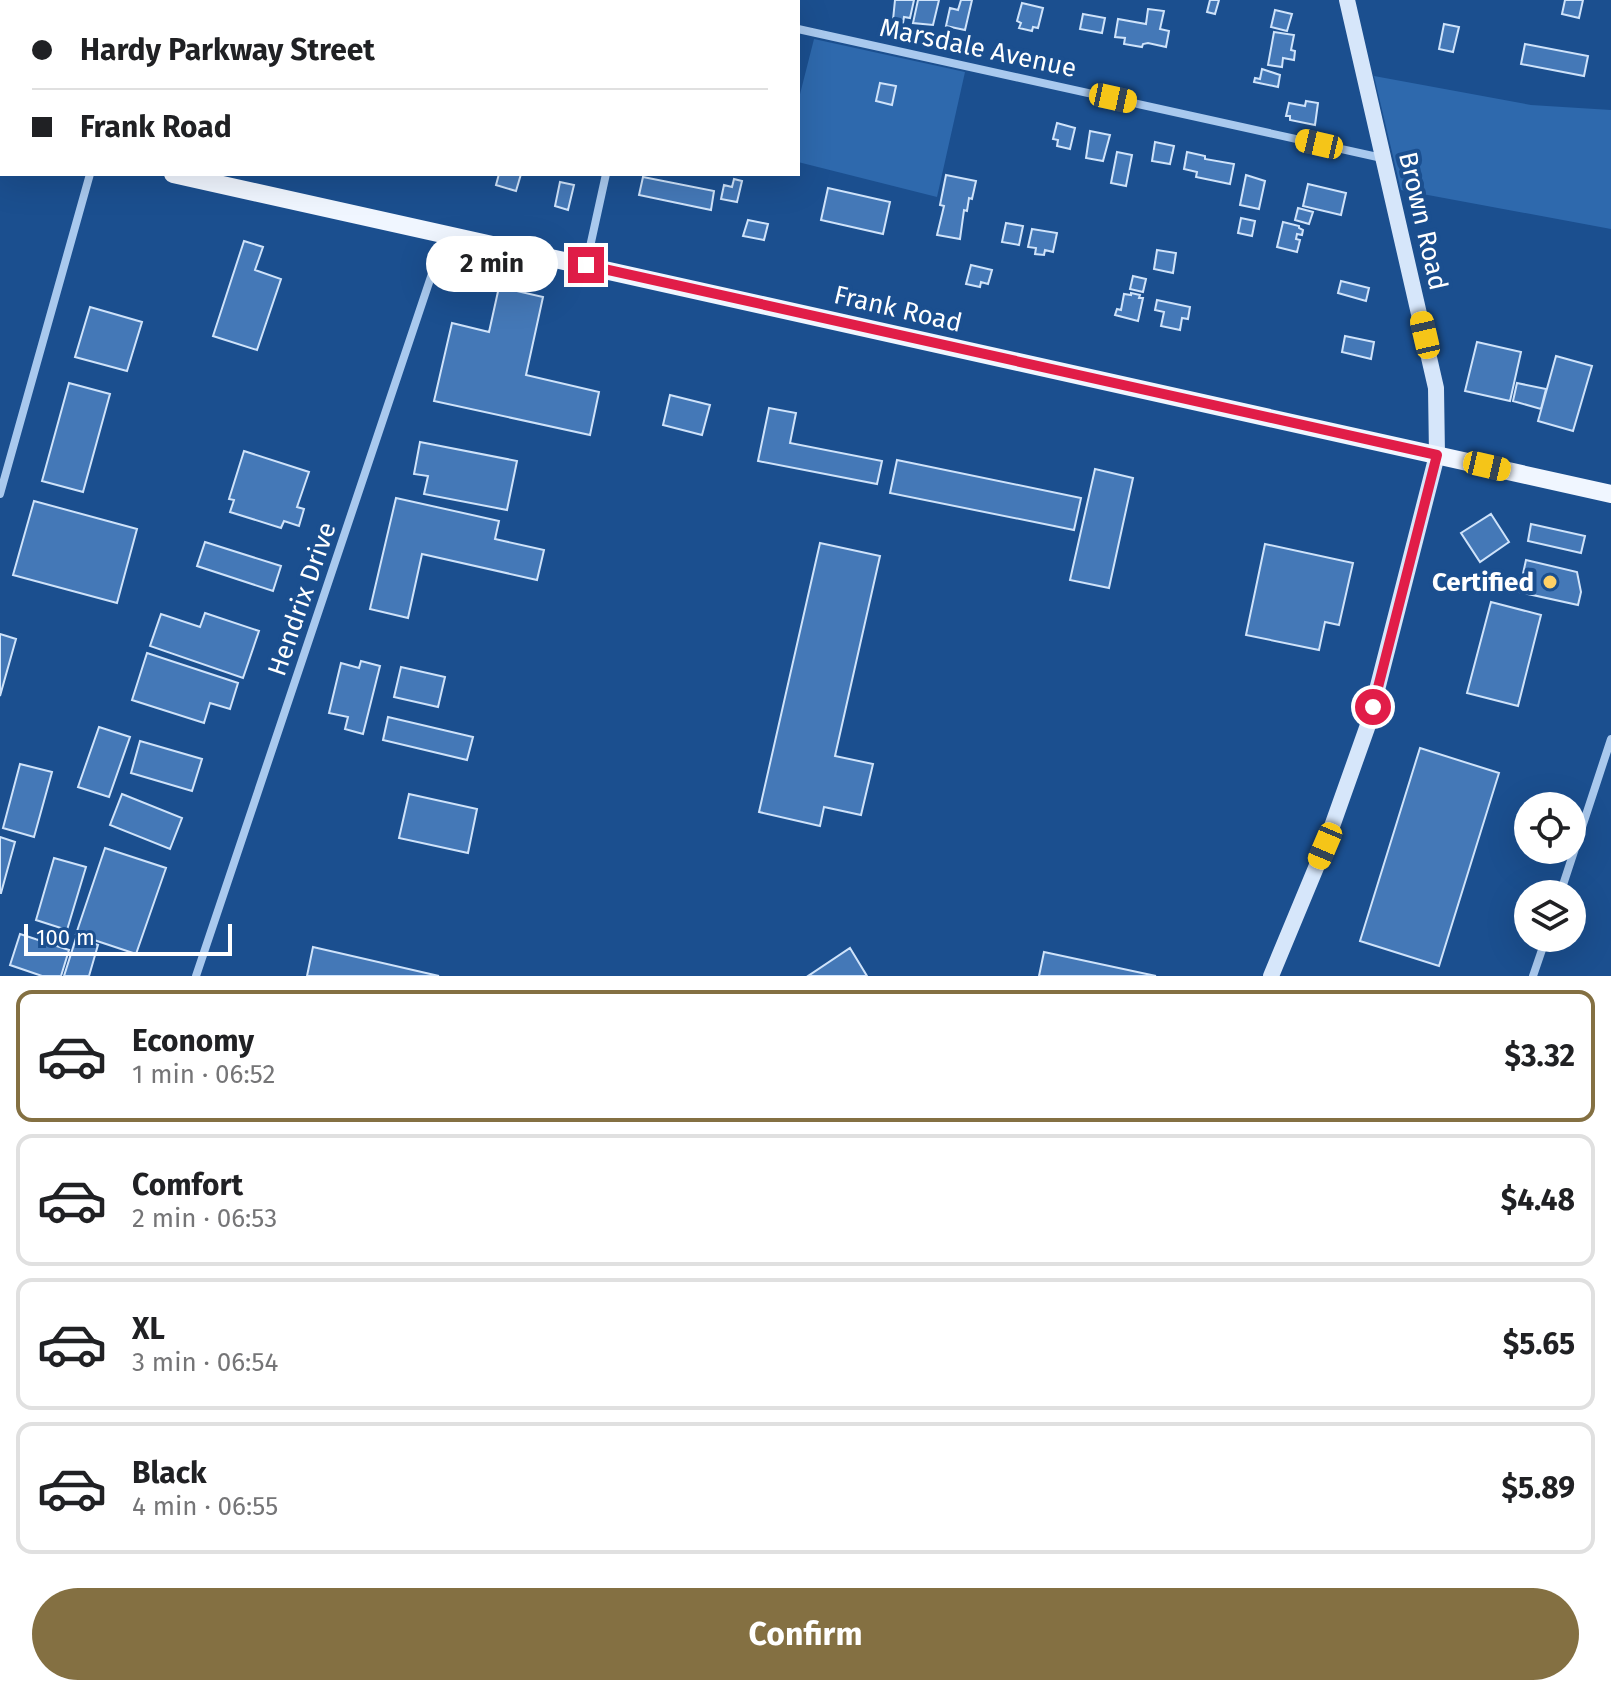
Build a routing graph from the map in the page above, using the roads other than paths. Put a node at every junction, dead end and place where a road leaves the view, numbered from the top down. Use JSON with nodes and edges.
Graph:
{"nodes":[{"id":1,"x":1347,"y":0,"type":"edge"},
{"id":2,"x":800,"y":29,"type":"edge"},
{"id":3,"x":1383,"y":158,"type":"junction"},
{"id":4,"x":89,"y":176,"type":"edge"},
{"id":5,"x":182,"y":176,"type":"edge"},
{"id":6,"x":606,"y":176,"type":"edge"},
{"id":7,"x":445,"y":235,"type":"junction"},
{"id":8,"x":586,"y":265,"type":"junction"},
{"id":9,"x":1437,"y":455,"type":"junction"},
{"id":10,"x":0,"y":494,"type":"edge"},
{"id":11,"x":1611,"y":494,"type":"edge"},
{"id":12,"x":1611,"y":739,"type":"edge"},
{"id":13,"x":1565,"y":880,"type":"edge"},
{"id":14,"x":1541,"y":952,"type":"edge"},
{"id":15,"x":196,"y":976,"type":"edge"},
{"id":16,"x":1271,"y":976,"type":"edge"},
{"id":17,"x":1533,"y":976,"type":"edge"}],
"edges":[{"from":1,"to":3,"type":"main road","name":"Brown Road"},
{"from":2,"to":3,"type":"street","name":"Marsdale Avenue"},
{"from":3,"to":9,"type":"main road","name":"Brown Road"},
{"from":4,"to":10,"type":"street"},
{"from":5,"to":7,"type":"main road","name":"Frank Road"},
{"from":6,"to":8,"type":"street"},
{"from":7,"to":8,"type":"main road","name":"Frank Road"},
{"from":7,"to":15,"type":"street","name":"Hendrix Drive"},
{"from":8,"to":9,"type":"main road","name":"Frank Road"},
{"from":9,"to":11,"type":"main road","name":"Frank Road"},
{"from":9,"to":16,"type":"main road","name":"Brown Road"},
{"from":12,"to":13,"type":"street"},
{"from":14,"to":17,"type":"street"}]}
